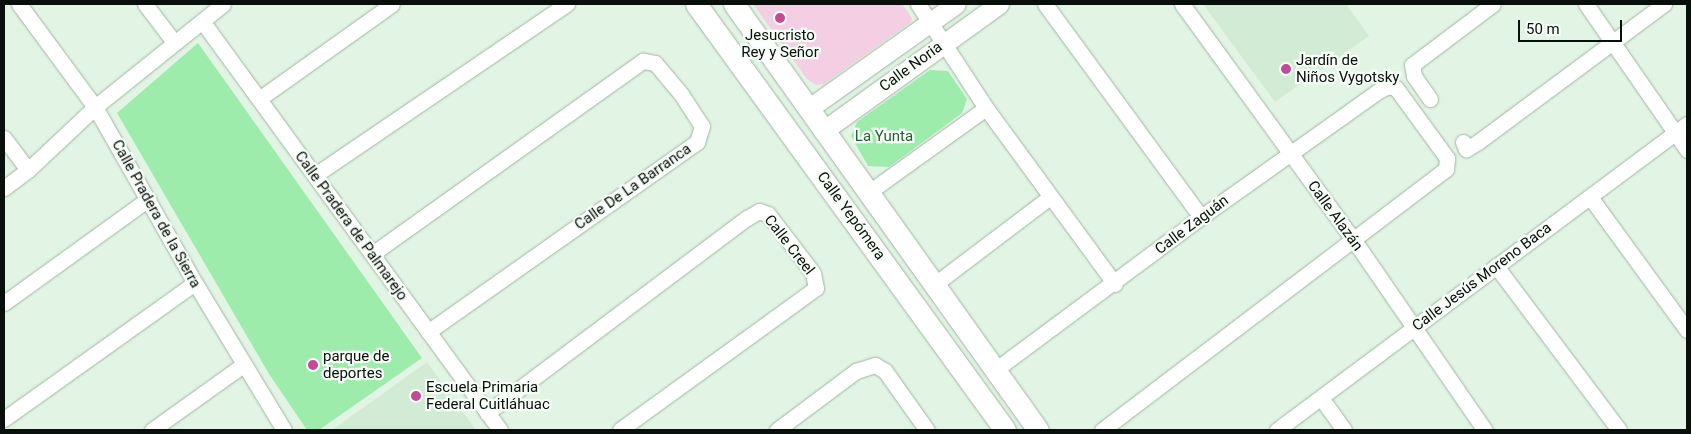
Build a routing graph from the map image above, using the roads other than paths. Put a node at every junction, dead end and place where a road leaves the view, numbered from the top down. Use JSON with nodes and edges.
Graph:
{"nodes":[{"id":1,"x":19,"y":4,"type":"edge"},
{"id":2,"x":145,"y":4,"type":"edge"},
{"id":3,"x":223,"y":4,"type":"edge"},
{"id":4,"x":392,"y":4,"type":"edge"},
{"id":5,"x":567,"y":4,"type":"edge"},
{"id":6,"x":696,"y":4,"type":"edge"},
{"id":7,"x":734,"y":4,"type":"edge"},
{"id":8,"x":918,"y":4,"type":"edge"},
{"id":9,"x":956,"y":4,"type":"edge"},
{"id":10,"x":999,"y":4,"type":"edge"},
{"id":11,"x":1045,"y":4,"type":"edge"},
{"id":12,"x":1182,"y":4,"type":"edge"},
{"id":13,"x":1493,"y":4,"type":"edge"},
{"id":14,"x":1586,"y":4,"type":"edge"},
{"id":15,"x":1664,"y":4,"type":"edge"},
{"id":16,"x":931,"y":21,"type":"junction"},
{"id":17,"x":202,"y":22,"type":"junction"},
{"id":18,"x":174,"y":42,"type":"junction"},
{"id":19,"x":1615,"y":42,"type":"junction"},
{"id":20,"x":944,"y":43,"type":"junction"},
{"id":21,"x":259,"y":98,"type":"junction"},
{"id":22,"x":1430,"y":99,"type":"dead end"},
{"id":23,"x":95,"y":107,"type":"junction"},
{"id":24,"x":986,"y":108,"type":"junction"},
{"id":25,"x":808,"y":109,"type":"junction"},
{"id":26,"x":1687,"y":124,"type":"edge"},
{"id":27,"x":823,"y":131,"type":"junction"},
{"id":28,"x":1675,"y":133,"type":"junction"},
{"id":29,"x":4,"y":138,"type":"edge"},
{"id":30,"x":1464,"y":145,"type":"dead end"},
{"id":31,"x":1687,"y":150,"type":"edge"},
{"id":32,"x":1290,"y":154,"type":"junction"},
{"id":33,"x":28,"y":170,"type":"junction"},
{"id":34,"x":315,"y":175,"type":"junction"},
{"id":35,"x":4,"y":188,"type":"edge"},
{"id":36,"x":869,"y":192,"type":"junction"},
{"id":37,"x":1050,"y":197,"type":"junction"},
{"id":38,"x":1590,"y":197,"type":"junction"},
{"id":39,"x":148,"y":199,"type":"junction"},
{"id":40,"x":1201,"y":217,"type":"junction"},
{"id":41,"x":1353,"y":239,"type":"junction"},
{"id":42,"x":372,"y":254,"type":"junction"},
{"id":43,"x":1496,"y":266,"type":"junction"},
{"id":44,"x":195,"y":283,"type":"junction"},
{"id":45,"x":935,"y":284,"type":"junction"},
{"id":46,"x":1115,"y":284,"type":"junction"},
{"id":47,"x":4,"y":302,"type":"edge"},
{"id":48,"x":1413,"y":329,"type":"junction"},
{"id":49,"x":1687,"y":330,"type":"edge"},
{"id":50,"x":428,"y":332,"type":"junction"},
{"id":51,"x":243,"y":365,"type":"junction"},
{"id":52,"x":995,"y":370,"type":"junction"},
{"id":53,"x":1321,"y":398,"type":"junction"},
{"id":54,"x":487,"y":412,"type":"junction"},
{"id":55,"x":4,"y":419,"type":"edge"},
{"id":56,"x":152,"y":430,"type":"edge"},
{"id":57,"x":284,"y":430,"type":"edge"},
{"id":58,"x":500,"y":430,"type":"edge"},
{"id":59,"x":620,"y":430,"type":"edge"},
{"id":60,"x":777,"y":430,"type":"edge"},
{"id":61,"x":927,"y":430,"type":"edge"},
{"id":62,"x":1004,"y":430,"type":"edge"},
{"id":63,"x":1038,"y":430,"type":"edge"},
{"id":64,"x":1102,"y":430,"type":"edge"},
{"id":65,"x":1277,"y":430,"type":"edge"},
{"id":66,"x":1344,"y":430,"type":"edge"},
{"id":67,"x":1485,"y":430,"type":"edge"},
{"id":68,"x":1619,"y":430,"type":"edge"}],
"edges":[{"from":1,"to":23,"type":"street","name":"Calle Pradera de la Sierra"},
{"from":2,"to":18,"type":"street"},
{"from":3,"to":17,"type":"street"},
{"from":4,"to":21,"type":"street"},
{"from":5,"to":34,"type":"street"},
{"from":6,"to":62,"type":"main road","name":"Calle Yepómera"},
{"from":7,"to":25,"type":"main road","name":"Calle Yepómera"},
{"from":8,"to":16,"type":"street"},
{"from":9,"to":16,"type":"street","name":"Calle Noria"},
{"from":10,"to":20,"type":"street","name":"Calle Noria"},
{"from":11,"to":40,"type":"street"},
{"from":12,"to":32,"type":"street","name":"Calle Alazán"},
{"from":13,"to":22,"type":"street"},
{"from":14,"to":19,"type":"street"},
{"from":15,"to":19,"type":"street"},
{"from":16,"to":20,"type":"street"},
{"from":16,"to":25,"type":"street","name":"Calle Noria"},
{"from":17,"to":18,"type":"street"},
{"from":17,"to":21,"type":"street","name":"Calle Pradera de Palmarejo"},
{"from":18,"to":23,"type":"street"},
{"from":19,"to":28,"type":"street"},
{"from":19,"to":30,"type":"street"},
{"from":20,"to":24,"type":"street"},
{"from":20,"to":27,"type":"street","name":"Calle Noria"},
{"from":21,"to":34,"type":"street","name":"Calle Pradera de Palmarejo"},
{"from":23,"to":33,"type":"street"},
{"from":23,"to":39,"type":"street","name":"Calle Pradera de la Sierra"},
{"from":24,"to":36,"type":"street"},
{"from":24,"to":37,"type":"street"},
{"from":25,"to":27,"type":"main road","name":"Calle Yepómera"},
{"from":26,"to":28,"type":"street","name":"Calle Jesús Moreno Baca"},
{"from":27,"to":36,"type":"main road","name":"Calle Yepómera"},
{"from":28,"to":31,"type":"street"},
{"from":28,"to":38,"type":"street","name":"Calle Jesús Moreno Baca"},
{"from":29,"to":33,"type":"street"},
{"from":32,"to":40,"type":"street","name":"Calle Zaguán"},
{"from":32,"to":41,"type":"street","name":"Calle Alazán"},
{"from":32,"to":41,"type":"street","name":"Calle Zaguán"},
{"from":33,"to":35,"type":"street"},
{"from":34,"to":42,"type":"street","name":"Calle Pradera de Palmarejo"},
{"from":36,"to":45,"type":"main road","name":"Calle Yepómera"},
{"from":37,"to":45,"type":"street"},
{"from":37,"to":46,"type":"street"},
{"from":38,"to":43,"type":"street","name":"Calle Jesús Moreno Baca"},
{"from":38,"to":49,"type":"street"},
{"from":39,"to":44,"type":"street","name":"Calle Pradera de la Sierra"},
{"from":39,"to":47,"type":"street"},
{"from":40,"to":46,"type":"street","name":"Calle Zaguán"},
{"from":41,"to":48,"type":"street","name":"Calle Alazán"},
{"from":41,"to":64,"type":"street"},
{"from":42,"to":50,"type":"street","name":"Calle Pradera de Palmarejo"},
{"from":42,"to":50,"type":"street","name":"Calle De La Barranca"},
{"from":43,"to":48,"type":"street","name":"Calle Jesús Moreno Baca"},
{"from":43,"to":68,"type":"street"},
{"from":44,"to":51,"type":"street","name":"Calle Pradera de la Sierra"},
{"from":44,"to":55,"type":"street"},
{"from":45,"to":52,"type":"main road","name":"Calle Yepómera"},
{"from":46,"to":52,"type":"street","name":"Calle Zaguán"},
{"from":48,"to":53,"type":"street","name":"Calle Jesús Moreno Baca"},
{"from":48,"to":67,"type":"street","name":"Calle Alazán"},
{"from":50,"to":54,"type":"street","name":"Calle Pradera de Palmarejo"},
{"from":51,"to":56,"type":"street"},
{"from":51,"to":57,"type":"street","name":"Calle Pradera de la Sierra"},
{"from":52,"to":63,"type":"main road","name":"Calle Yepómera"},
{"from":53,"to":65,"type":"street","name":"Calle Jesús Moreno Baca"},
{"from":53,"to":66,"type":"street"},
{"from":54,"to":58,"type":"street","name":"Calle Pradera de Palmarejo"},
{"from":54,"to":59,"type":"street","name":"Calle Creel"},
{"from":60,"to":61,"type":"street"}]}
